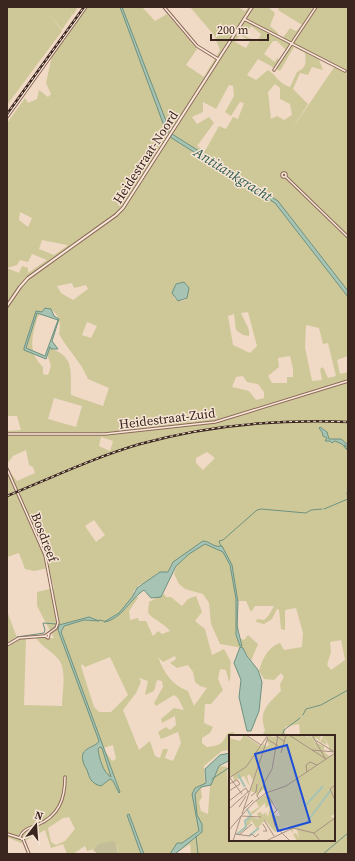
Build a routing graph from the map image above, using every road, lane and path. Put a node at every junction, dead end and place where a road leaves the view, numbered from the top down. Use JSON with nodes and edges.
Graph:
{"nodes":[{"id":1,"x":86,"y":7,"type":"edge"},
{"id":2,"x":164,"y":7,"type":"edge"},
{"id":3,"x":252,"y":7,"type":"edge"},
{"id":4,"x":316,"y":7,"type":"edge"},
{"id":5,"x":244,"y":19,"type":"junction"},
{"id":6,"x":292,"y":43,"type":"junction"},
{"id":7,"x":218,"y":59,"type":"junction"},
{"id":8,"x":274,"y":70,"type":"dead end"},
{"id":9,"x":345,"y":71,"type":"dead end"},
{"id":10,"x":7,"y":117,"type":"edge"},
{"id":11,"x":286,"y":177,"type":"dead end"},
{"id":12,"x":348,"y":237,"type":"edge"},
{"id":13,"x":7,"y":306,"type":"edge"},
{"id":14,"x":348,"y":381,"type":"edge"},
{"id":15,"x":7,"y":434,"type":"edge"},
{"id":16,"x":7,"y":469,"type":"edge"},
{"id":17,"x":7,"y":644,"type":"edge"},
{"id":18,"x":65,"y":777,"type":"dead end"},
{"id":19,"x":7,"y":834,"type":"edge"},
{"id":20,"x":20,"y":837,"type":"junction"},
{"id":21,"x":29,"y":854,"type":"edge"}],
"edges":[{"from":1,"to":10,"type":"street"},
{"from":2,"to":7,"type":"street"},
{"from":3,"to":5,"type":"street","name":"Heidestraat-Noord"},
{"from":4,"to":6,"type":"street"},
{"from":5,"to":6,"type":"street"},
{"from":5,"to":7,"type":"street","name":"Heidestraat-Noord"},
{"from":6,"to":8,"type":"street"},
{"from":6,"to":9,"type":"street"},
{"from":7,"to":13,"type":"street","name":"Heidestraat-Noord"},
{"from":11,"to":12,"type":"street"},
{"from":14,"to":15,"type":"street","name":"Heidestraat-Zuid"},
{"from":16,"to":17,"type":"street","name":"Bosdreef"},
{"from":18,"to":20,"type":"street"},
{"from":19,"to":20,"type":"street"},
{"from":20,"to":21,"type":"street"}]}
